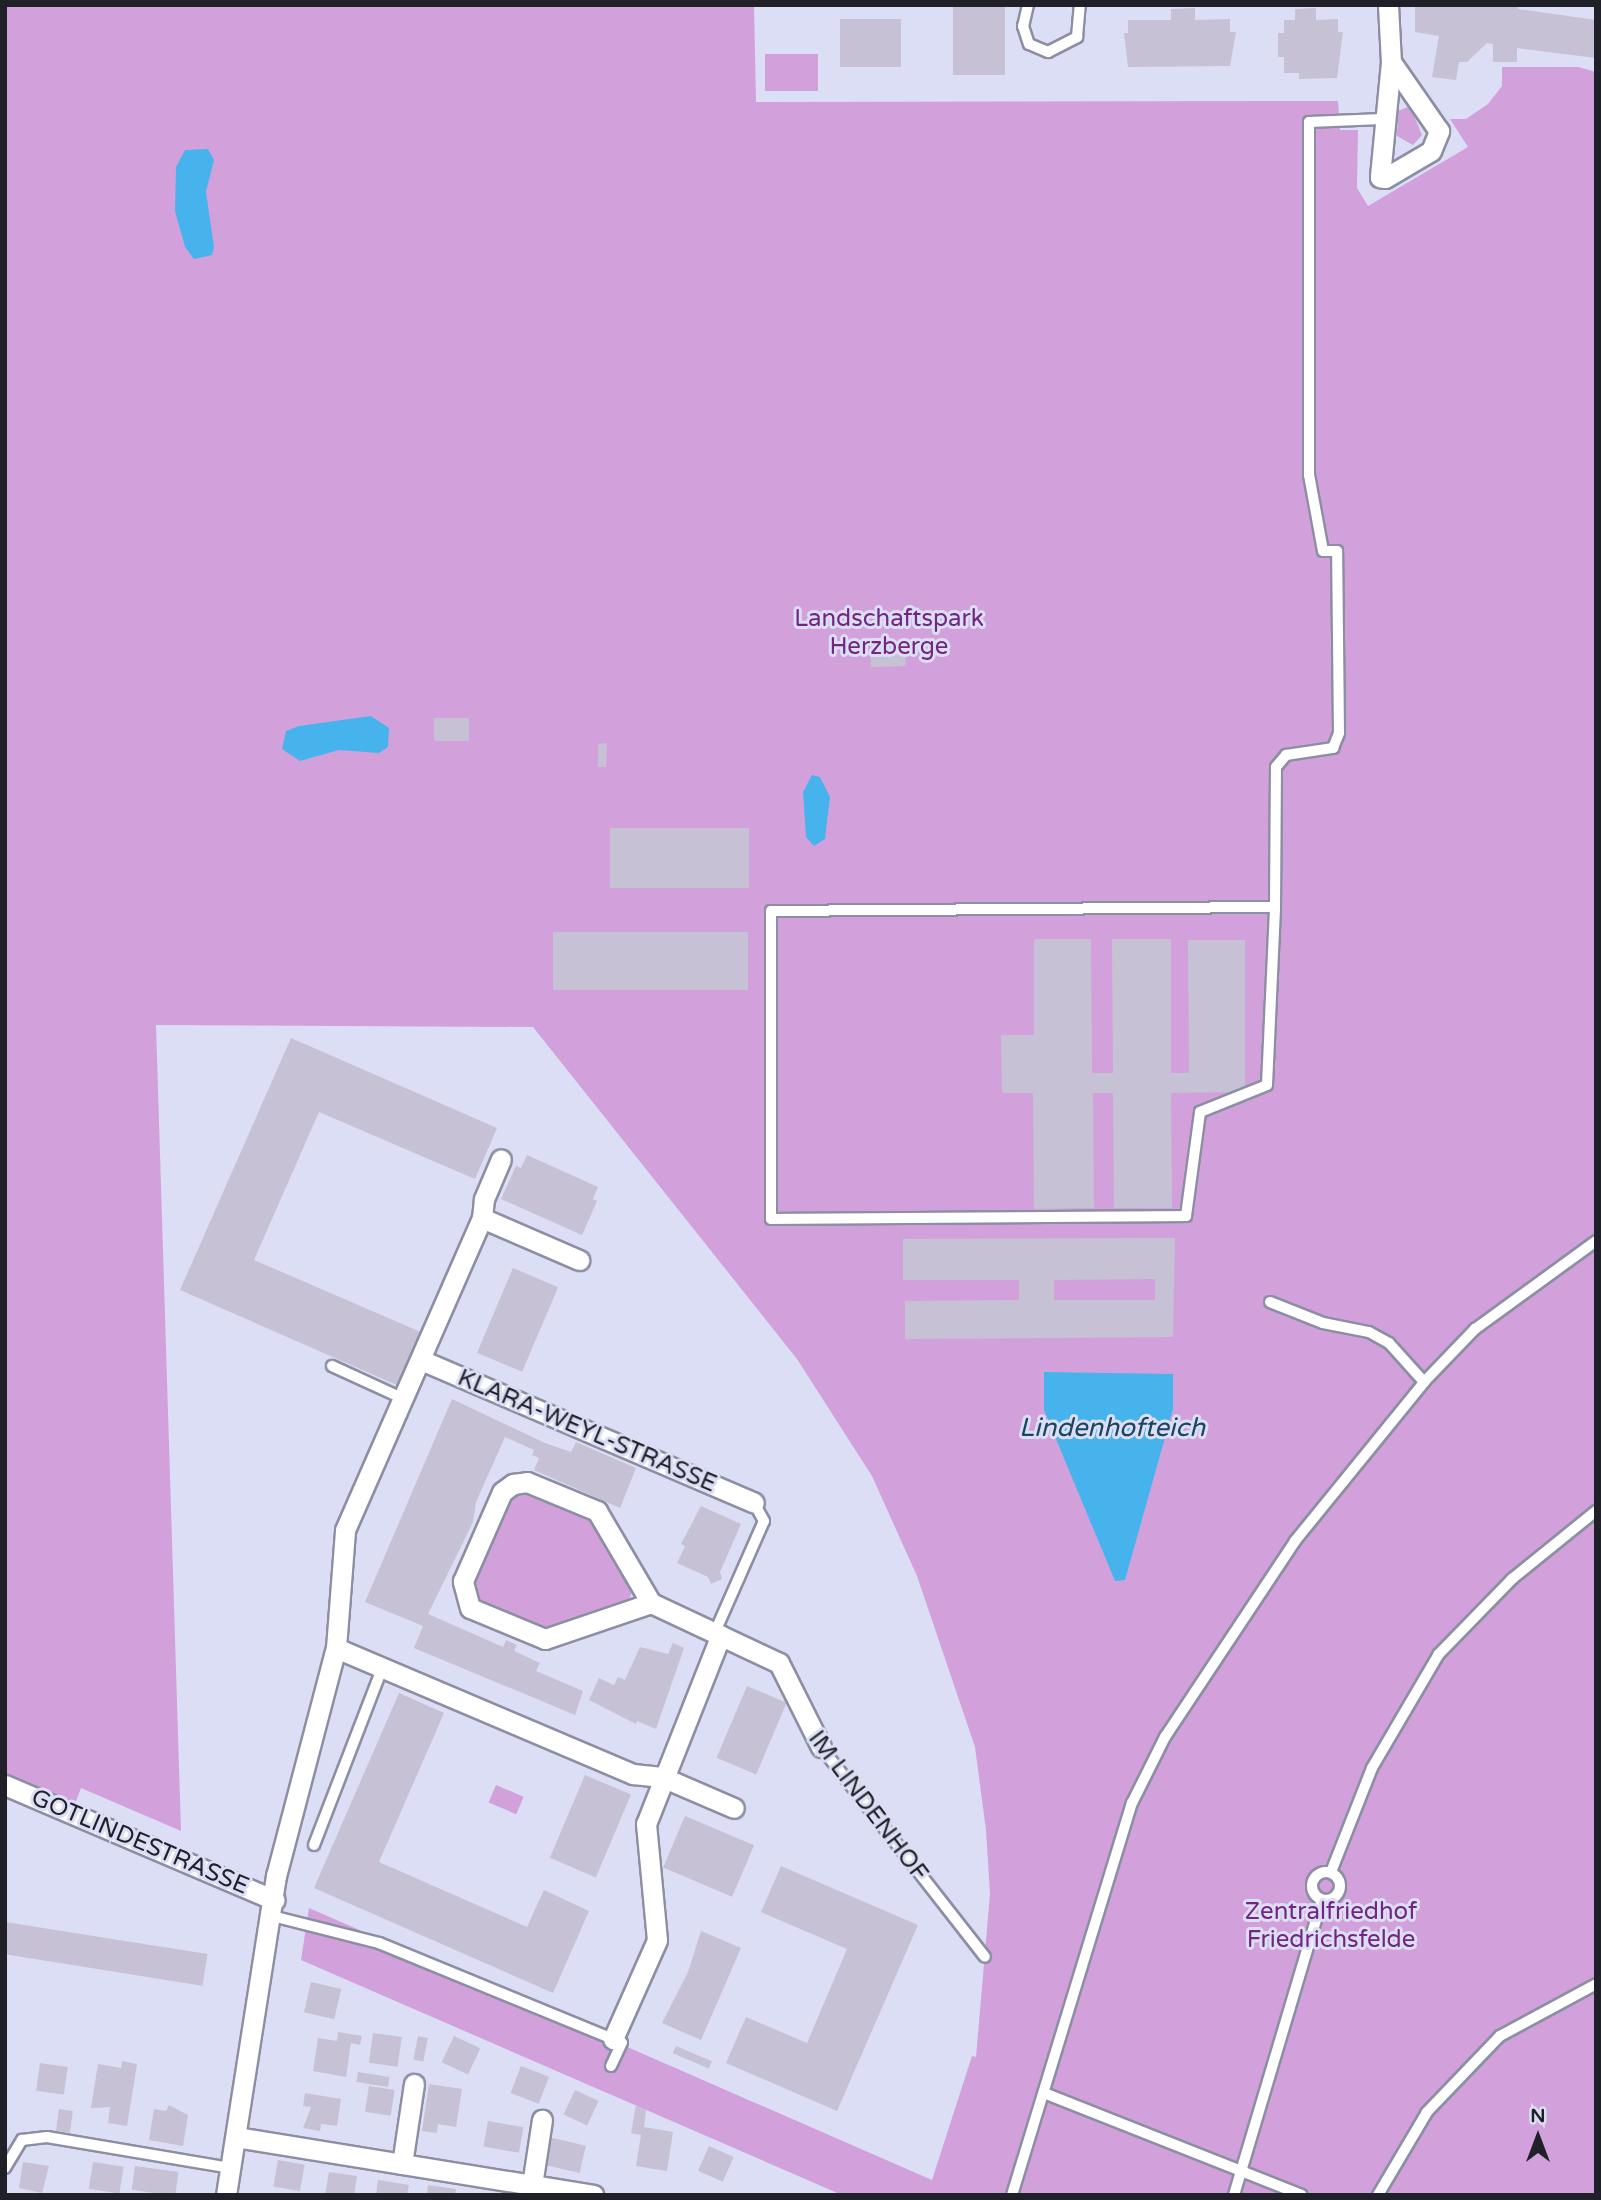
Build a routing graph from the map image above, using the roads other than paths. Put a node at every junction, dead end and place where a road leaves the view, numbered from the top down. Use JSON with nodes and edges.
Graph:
{"nodes":[{"id":1,"x":1028,"y":5,"type":"edge"},
{"id":2,"x":1080,"y":5,"type":"edge"},
{"id":3,"x":1388,"y":5,"type":"edge"},
{"id":4,"x":1391,"y":62,"type":"junction"},
{"id":5,"x":1382,"y":119,"type":"junction"},
{"id":6,"x":1275,"y":907,"type":"junction"},
{"id":7,"x":501,"y":1159,"type":"dead end"},
{"id":8,"x":482,"y":1218,"type":"junction"},
{"id":9,"x":1596,"y":1241,"type":"edge"},
{"id":10,"x":579,"y":1260,"type":"dead end"},
{"id":11,"x":1270,"y":1303,"type":"dead end"},
{"id":12,"x":421,"y":1360,"type":"junction"},
{"id":13,"x":332,"y":1366,"type":"dead end"},
{"id":14,"x":1424,"y":1382,"type":"junction"},
{"id":15,"x":404,"y":1399,"type":"junction"},
{"id":16,"x":754,"y":1503,"type":"joint"},
{"id":17,"x":1596,"y":1511,"type":"edge"},
{"id":18,"x":651,"y":1603,"type":"junction"},
{"id":19,"x":718,"y":1634,"type":"junction"},
{"id":20,"x":336,"y":1647,"type":"junction"},
{"id":21,"x":383,"y":1665,"type":"junction"},
{"id":22,"x":821,"y":1747,"type":"joint"},
{"id":23,"x":662,"y":1777,"type":"junction"},
{"id":24,"x":5,"y":1785,"type":"edge"},
{"id":25,"x":734,"y":1808,"type":"dead end"},
{"id":26,"x":314,"y":1846,"type":"dead end"},
{"id":27,"x":1331,"y":1872,"type":"junction"},
{"id":28,"x":1322,"y":1900,"type":"junction"},
{"id":29,"x":273,"y":1908,"type":"junction"},
{"id":30,"x":985,"y":1957,"type":"dead end"},
{"id":31,"x":1596,"y":1984,"type":"edge"},
{"id":32,"x":617,"y":2040,"type":"junction"},
{"id":33,"x":611,"y":2066,"type":"dead end"},
{"id":34,"x":414,"y":2084,"type":"dead end"},
{"id":35,"x":1044,"y":2093,"type":"junction"},
{"id":36,"x":542,"y":2120,"type":"dead end"},
{"id":37,"x":236,"y":2137,"type":"junction"},
{"id":38,"x":402,"y":2164,"type":"junction"},
{"id":39,"x":5,"y":2168,"type":"edge"},
{"id":40,"x":231,"y":2168,"type":"junction"},
{"id":41,"x":1240,"y":2171,"type":"junction"},
{"id":42,"x":532,"y":2185,"type":"junction"},
{"id":43,"x":226,"y":2195,"type":"edge"},
{"id":44,"x":593,"y":2195,"type":"edge"},
{"id":45,"x":1012,"y":2195,"type":"edge"},
{"id":46,"x":1234,"y":2195,"type":"edge"},
{"id":47,"x":1302,"y":2195,"type":"edge"},
{"id":48,"x":1378,"y":2195,"type":"edge"}],
"edges":[{"from":1,"to":2,"type":"lane"},
{"from":3,"to":4,"type":"street"},
{"from":4,"to":5,"type":"street"},
{"from":4,"to":5,"type":"street"},
{"from":5,"to":6,"type":"lane"},
{"from":6,"to":6,"type":"lane"},
{"from":7,"to":8,"type":"street"},
{"from":8,"to":10,"type":"street"},
{"from":8,"to":12,"type":"street"},
{"from":9,"to":14,"type":"lane"},
{"from":11,"to":14,"type":"lane"},
{"from":12,"to":15,"type":"street"},
{"from":12,"to":16,"type":"street","name":"KLARA-WEYL-STRASSE"},
{"from":13,"to":15,"type":"lane"},
{"from":14,"to":35,"type":"lane"},
{"from":15,"to":20,"type":"street"},
{"from":16,"to":19,"type":"lane"},
{"from":17,"to":27,"type":"lane"},
{"from":18,"to":18,"type":"street"},
{"from":18,"to":19,"type":"street","name":"IM LINDENHOF"},
{"from":19,"to":22,"type":"street","name":"IM LINDENHOF"},
{"from":19,"to":23,"type":"street"},
{"from":20,"to":21,"type":"street"},
{"from":20,"to":29,"type":"street"},
{"from":21,"to":23,"type":"street"},
{"from":21,"to":26,"type":"lane"},
{"from":22,"to":30,"type":"lane","name":"IM LINDENHOF"},
{"from":23,"to":25,"type":"street"},
{"from":23,"to":32,"type":"street"},
{"from":24,"to":29,"type":"street","name":"GOTLINDESTRASSE"},
{"from":27,"to":28,"type":"lane"},
{"from":27,"to":28,"type":"lane"},
{"from":28,"to":41,"type":"lane"},
{"from":29,"to":32,"type":"lane"},
{"from":29,"to":37,"type":"street"},
{"from":31,"to":48,"type":"lane"},
{"from":32,"to":33,"type":"lane"},
{"from":34,"to":38,"type":"street"},
{"from":35,"to":41,"type":"lane"},
{"from":35,"to":45,"type":"lane"},
{"from":36,"to":42,"type":"street"},
{"from":37,"to":38,"type":"street"},
{"from":37,"to":40,"type":"street"},
{"from":38,"to":42,"type":"street"},
{"from":39,"to":40,"type":"lane"},
{"from":40,"to":43,"type":"street"},
{"from":41,"to":46,"type":"lane"},
{"from":41,"to":47,"type":"lane"},
{"from":42,"to":44,"type":"street"}]}
